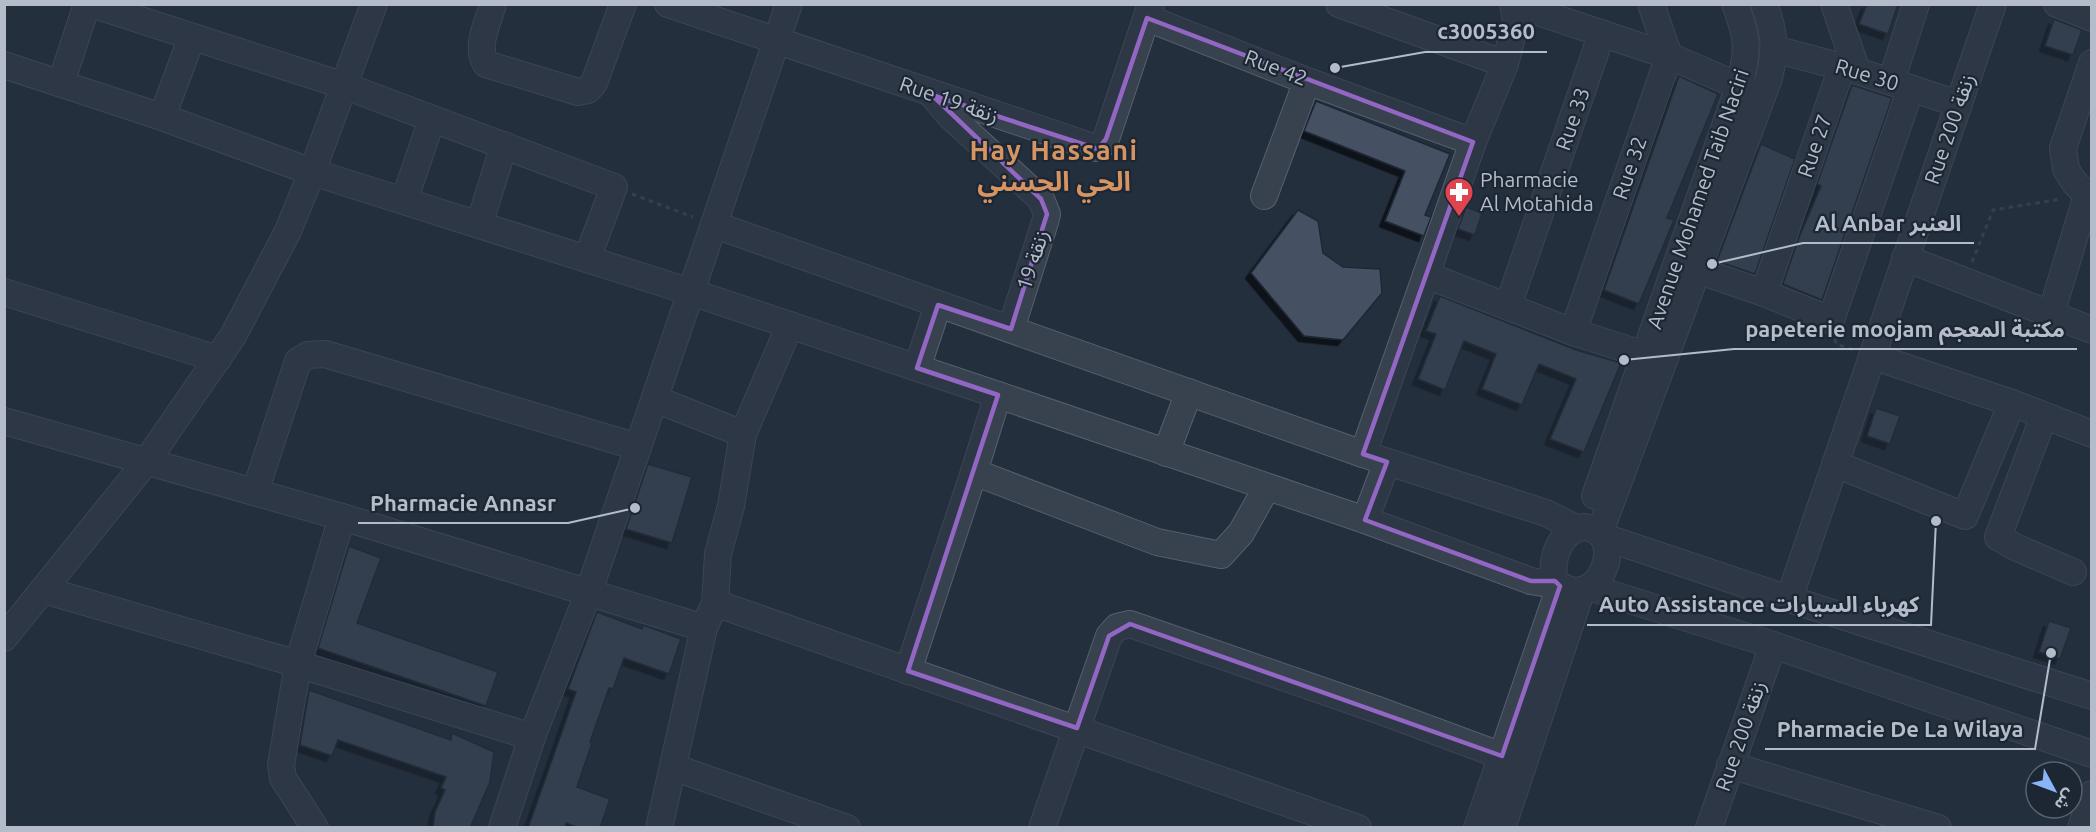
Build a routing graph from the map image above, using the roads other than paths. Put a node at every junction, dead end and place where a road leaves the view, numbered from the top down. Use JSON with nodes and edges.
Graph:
{"nodes":[{"id":1,"x":87,"y":4,"type":"edge"},
{"id":2,"x":92,"y":4,"type":"edge"},
{"id":3,"x":374,"y":4,"type":"edge"},
{"id":4,"x":493,"y":4,"type":"edge"},
{"id":5,"x":623,"y":4,"type":"edge"},
{"id":6,"x":789,"y":4,"type":"edge"},
{"id":7,"x":1339,"y":4,"type":"edge"},
{"id":8,"x":1514,"y":4,"type":"edge"},
{"id":9,"x":1651,"y":4,"type":"edge"},
{"id":10,"x":1735,"y":4,"type":"edge"},
{"id":11,"x":1764,"y":4,"type":"edge"},
{"id":12,"x":1834,"y":4,"type":"edge"},
{"id":13,"x":1916,"y":4,"type":"edge"},
{"id":14,"x":1993,"y":4,"type":"edge"},
{"id":15,"x":2057,"y":4,"type":"edge"},
{"id":16,"x":671,"y":5,"type":"edge"},
{"id":17,"x":128,"y":10,"type":"edge"},
{"id":18,"x":1149,"y":11,"type":"edge"},
{"id":19,"x":2091,"y":18,"type":"edge"},
{"id":20,"x":1586,"y":21,"type":"edge"},
{"id":21,"x":192,"y":37,"type":"junction"},
{"id":22,"x":777,"y":42,"type":"junction"},
{"id":23,"x":1774,"y":49,"type":"junction"},
{"id":24,"x":1669,"y":56,"type":"junction"},
{"id":25,"x":2091,"y":63,"type":"edge"},
{"id":26,"x":1504,"y":64,"type":"junction"},
{"id":27,"x":4,"y":65,"type":"edge"},
{"id":28,"x":1850,"y":68,"type":"junction"},
{"id":29,"x":1307,"y":81,"type":"junction"},
{"id":30,"x":61,"y":84,"type":"junction"},
{"id":31,"x":1901,"y":85,"type":"junction"},
{"id":32,"x":345,"y":86,"type":"junction"},
{"id":33,"x":1739,"y":86,"type":"junction"},
{"id":34,"x":932,"y":94,"type":"junction"},
{"id":35,"x":1959,"y":104,"type":"junction"},
{"id":36,"x":162,"y":117,"type":"junction"},
{"id":37,"x":432,"y":119,"type":"junction"},
{"id":38,"x":1473,"y":142,"type":"junction"},
{"id":39,"x":504,"y":146,"type":"junction"},
{"id":40,"x":312,"y":172,"type":"junction"},
{"id":41,"x":2089,"y":194,"type":"edge"},
{"id":42,"x":1264,"y":196,"type":"dead end"},
{"id":43,"x":404,"y":201,"type":"junction"},
{"id":44,"x":479,"y":225,"type":"junction"},
{"id":45,"x":715,"y":225,"type":"junction"},
{"id":46,"x":1905,"y":258,"type":"junction"},
{"id":47,"x":587,"y":259,"type":"junction"},
{"id":48,"x":1698,"y":270,"type":"junction"},
{"id":49,"x":1426,"y":275,"type":"junction"},
{"id":50,"x":4,"y":292,"type":"edge"},
{"id":51,"x":691,"y":292,"type":"junction"},
{"id":52,"x":1764,"y":293,"type":"junction"},
{"id":53,"x":938,"y":305,"type":"junction"},
{"id":54,"x":1508,"y":306,"type":"junction"},
{"id":55,"x":2051,"y":314,"type":"junction"},
{"id":56,"x":790,"y":326,"type":"junction"},
{"id":57,"x":1011,"y":329,"type":"junction"},
{"id":58,"x":2091,"y":330,"type":"edge"},
{"id":59,"x":1573,"y":332,"type":"junction"},
{"id":60,"x":1872,"y":356,"type":"junction"},
{"id":61,"x":1654,"y":358,"type":"junction"},
{"id":62,"x":218,"y":359,"type":"junction"},
{"id":63,"x":917,"y":368,"type":"junction"},
{"id":64,"x":1188,"y":392,"type":"junction"},
{"id":65,"x":998,"y":395,"type":"junction"},
{"id":66,"x":655,"y":399,"type":"junction"},
{"id":67,"x":2012,"y":403,"type":"junction"},
{"id":68,"x":2044,"y":416,"type":"junction"},
{"id":69,"x":4,"y":421,"type":"edge"},
{"id":70,"x":743,"y":434,"type":"junction"},
{"id":71,"x":2091,"y":434,"type":"edge"},
{"id":72,"x":638,"y":447,"type":"junction"},
{"id":73,"x":1166,"y":453,"type":"junction"},
{"id":74,"x":1375,"y":458,"type":"junction"},
{"id":75,"x":147,"y":462,"type":"junction"},
{"id":76,"x":1835,"y":464,"type":"junction"},
{"id":77,"x":974,"y":472,"type":"junction"},
{"id":78,"x":1268,"y":487,"type":"junction"},
{"id":79,"x":255,"y":492,"type":"junction"},
{"id":80,"x":1965,"y":516,"type":"junction"},
{"id":81,"x":342,"y":517,"type":"junction"},
{"id":82,"x":1365,"y":520,"type":"junction"},
{"id":83,"x":1591,"y":531,"type":"junction"},
{"id":84,"x":1998,"y":537,"type":"junction"},
{"id":85,"x":2073,"y":573,"type":"dead end"},
{"id":86,"x":1571,"y":586,"type":"junction"},
{"id":87,"x":44,"y":591,"type":"junction"},
{"id":88,"x":588,"y":594,"type":"junction"},
{"id":89,"x":1789,"y":599,"type":"junction"},
{"id":90,"x":715,"y":603,"type":"junction"},
{"id":91,"x":704,"y":628,"type":"junction"},
{"id":92,"x":4,"y":638,"type":"edge"},
{"id":93,"x":1773,"y":645,"type":"junction"},
{"id":94,"x":298,"y":664,"type":"junction"},
{"id":95,"x":908,"y":671,"type":"junction"},
{"id":96,"x":2091,"y":696,"type":"edge"},
{"id":97,"x":1077,"y":728,"type":"junction"},
{"id":98,"x":532,"y":737,"type":"junction"},
{"id":99,"x":2091,"y":754,"type":"edge"},
{"id":100,"x":1502,"y":756,"type":"junction"},
{"id":101,"x":1730,"y":765,"type":"junction"},
{"id":102,"x":673,"y":767,"type":"junction"},
{"id":103,"x":2091,"y":794,"type":"edge"},
{"id":104,"x":1923,"y":826,"type":"edge"},
{"id":105,"x":315,"y":828,"type":"edge"},
{"id":106,"x":502,"y":828,"type":"edge"},
{"id":107,"x":659,"y":828,"type":"edge"},
{"id":108,"x":847,"y":828,"type":"edge"},
{"id":109,"x":1042,"y":828,"type":"edge"},
{"id":110,"x":1358,"y":828,"type":"edge"},
{"id":111,"x":1477,"y":828,"type":"edge"},
{"id":112,"x":1502,"y":828,"type":"edge"},
{"id":113,"x":1709,"y":828,"type":"edge"},
{"id":114,"x":2081,"y":828,"type":"edge"}],
"edges":[{"from":1,"to":30,"type":"street"},
{"from":2,"to":17,"type":"street"},
{"from":3,"to":32,"type":"street"},
{"from":4,"to":5,"type":"street"},
{"from":6,"to":22,"type":"street"},
{"from":7,"to":26,"type":"street"},
{"from":8,"to":20,"type":"street"},
{"from":8,"to":26,"type":"street"},
{"from":9,"to":24,"type":"street"},
{"from":10,"to":33,"type":"street","name":"Avenue Mohamed Taib Naciri"},
{"from":11,"to":23,"type":"street","name":"Avenue Mohamed Taib Naciri"},
{"from":12,"to":28,"type":"street"},
{"from":13,"to":31,"type":"street"},
{"from":14,"to":35,"type":"street","name":"Rue 200 زنقة"},
{"from":15,"to":19,"type":"street"},
{"from":16,"to":22,"type":"street","name":"Rue 19 زنقة"},
{"from":17,"to":21,"type":"street"},
{"from":18,"to":29,"type":"street","name":"Rue 42"},
{"from":18,"to":34,"type":"street","name":"Rue 19 زنقة"},
{"from":20,"to":24,"type":"street"},
{"from":20,"to":54,"type":"street","name":"Rue 33"},
{"from":21,"to":32,"type":"street"},
{"from":21,"to":36,"type":"street"},
{"from":22,"to":34,"type":"street","name":"Rue 19 زنقة"},
{"from":22,"to":45,"type":"street"},
{"from":23,"to":28,"type":"street","name":"Rue 30"},
{"from":23,"to":48,"type":"street","name":"Avenue Mohamed Taib Naciri"},
{"from":24,"to":33,"type":"street"},
{"from":24,"to":59,"type":"street","name":"Rue 32"},
{"from":25,"to":41,"type":"street"},
{"from":26,"to":38,"type":"street"},
{"from":27,"to":30,"type":"street"},
{"from":28,"to":31,"type":"street","name":"Rue 30"},
{"from":28,"to":52,"type":"street","name":"Rue 27"},
{"from":29,"to":38,"type":"street","name":"Rue 42"},
{"from":29,"to":42,"type":"street"},
{"from":30,"to":36,"type":"street"},
{"from":31,"to":35,"type":"street","name":"Rue 30"},
{"from":31,"to":52,"type":"street"},
{"from":32,"to":37,"type":"street"},
{"from":32,"to":40,"type":"street"},
{"from":33,"to":61,"type":"street","name":"Avenue Mohamed Taib Naciri"},
{"from":34,"to":57,"type":"street","name":"19 زنقة"},
{"from":35,"to":46,"type":"street","name":"Rue 200 زنقة"},
{"from":36,"to":40,"type":"street"},
{"from":37,"to":39,"type":"street"},
{"from":37,"to":43,"type":"street"},
{"from":38,"to":49,"type":"street"},
{"from":39,"to":44,"type":"street"},
{"from":39,"to":47,"type":"street"},
{"from":40,"to":43,"type":"street"},
{"from":40,"to":62,"type":"street"},
{"from":41,"to":55,"type":"street"},
{"from":43,"to":44,"type":"street"},
{"from":44,"to":47,"type":"street"},
{"from":45,"to":51,"type":"street"},
{"from":45,"to":53,"type":"street"},
{"from":46,"to":55,"type":"street"},
{"from":46,"to":60,"type":"street","name":"Rue 200 زنقة"},
{"from":47,"to":51,"type":"street"},
{"from":48,"to":52,"type":"street"},
{"from":48,"to":61,"type":"street","name":"Avenue Mohamed Taib Naciri"},
{"from":49,"to":54,"type":"street"},
{"from":49,"to":74,"type":"street"},
{"from":50,"to":62,"type":"street"},
{"from":51,"to":56,"type":"street"},
{"from":51,"to":66,"type":"street"},
{"from":53,"to":57,"type":"street"},
{"from":53,"to":63,"type":"street"},
{"from":54,"to":59,"type":"street"},
{"from":55,"to":58,"type":"street"},
{"from":56,"to":63,"type":"street"},
{"from":56,"to":70,"type":"street"},
{"from":57,"to":64,"type":"street"},
{"from":59,"to":61,"type":"street"},
{"from":60,"to":67,"type":"street"},
{"from":60,"to":76,"type":"street","name":"Rue 200 زنقة"},
{"from":61,"to":83,"type":"street","name":"Avenue Mohamed Taib Naciri"},
{"from":62,"to":75,"type":"street"},
{"from":63,"to":65,"type":"street"},
{"from":64,"to":73,"type":"street"},
{"from":64,"to":74,"type":"street"},
{"from":65,"to":73,"type":"street"},
{"from":65,"to":77,"type":"street"},
{"from":66,"to":70,"type":"street"},
{"from":66,"to":72,"type":"street"},
{"from":67,"to":68,"type":"street"},
{"from":67,"to":80,"type":"street"},
{"from":68,"to":71,"type":"street"},
{"from":68,"to":84,"type":"street"},
{"from":69,"to":75,"type":"street"},
{"from":70,"to":90,"type":"street"},
{"from":72,"to":79,"type":"street"},
{"from":72,"to":88,"type":"street"},
{"from":73,"to":78,"type":"street"},
{"from":74,"to":82,"type":"street"},
{"from":74,"to":83,"type":"street"},
{"from":75,"to":79,"type":"street"},
{"from":75,"to":87,"type":"street"},
{"from":76,"to":80,"type":"street"},
{"from":76,"to":89,"type":"street","name":"Rue 200 زنقة"},
{"from":77,"to":78,"type":"street"},
{"from":77,"to":95,"type":"street"},
{"from":78,"to":82,"type":"street"},
{"from":79,"to":81,"type":"street"},
{"from":80,"to":84,"type":"street"},
{"from":81,"to":88,"type":"street"},
{"from":81,"to":94,"type":"street"},
{"from":82,"to":86,"type":"street"},
{"from":83,"to":86,"type":"street"},
{"from":83,"to":86,"type":"street"},
{"from":83,"to":89,"type":"street"},
{"from":84,"to":85,"type":"street"},
{"from":86,"to":93,"type":"street"},
{"from":86,"to":100,"type":"street"},
{"from":86,"to":112,"type":"street"},
{"from":87,"to":92,"type":"street"},
{"from":87,"to":94,"type":"street"},
{"from":88,"to":91,"type":"street"},
{"from":88,"to":98,"type":"street"},
{"from":89,"to":96,"type":"street"},
{"from":90,"to":91,"type":"street"},
{"from":90,"to":95,"type":"street"},
{"from":91,"to":102,"type":"street"},
{"from":93,"to":99,"type":"street"},
{"from":93,"to":101,"type":"street","name":"Rue 200 زنقة"},
{"from":94,"to":98,"type":"street"},
{"from":94,"to":105,"type":"street"},
{"from":95,"to":97,"type":"street"},
{"from":97,"to":100,"type":"street"},
{"from":97,"to":109,"type":"street"},
{"from":97,"to":110,"type":"street"},
{"from":98,"to":106,"type":"street"},
{"from":100,"to":111,"type":"street"},
{"from":101,"to":104,"type":"street"},
{"from":101,"to":113,"type":"street","name":"Rue 200 زنقة"},
{"from":102,"to":107,"type":"street"},
{"from":102,"to":108,"type":"street"},
{"from":103,"to":114,"type":"street"}]}
